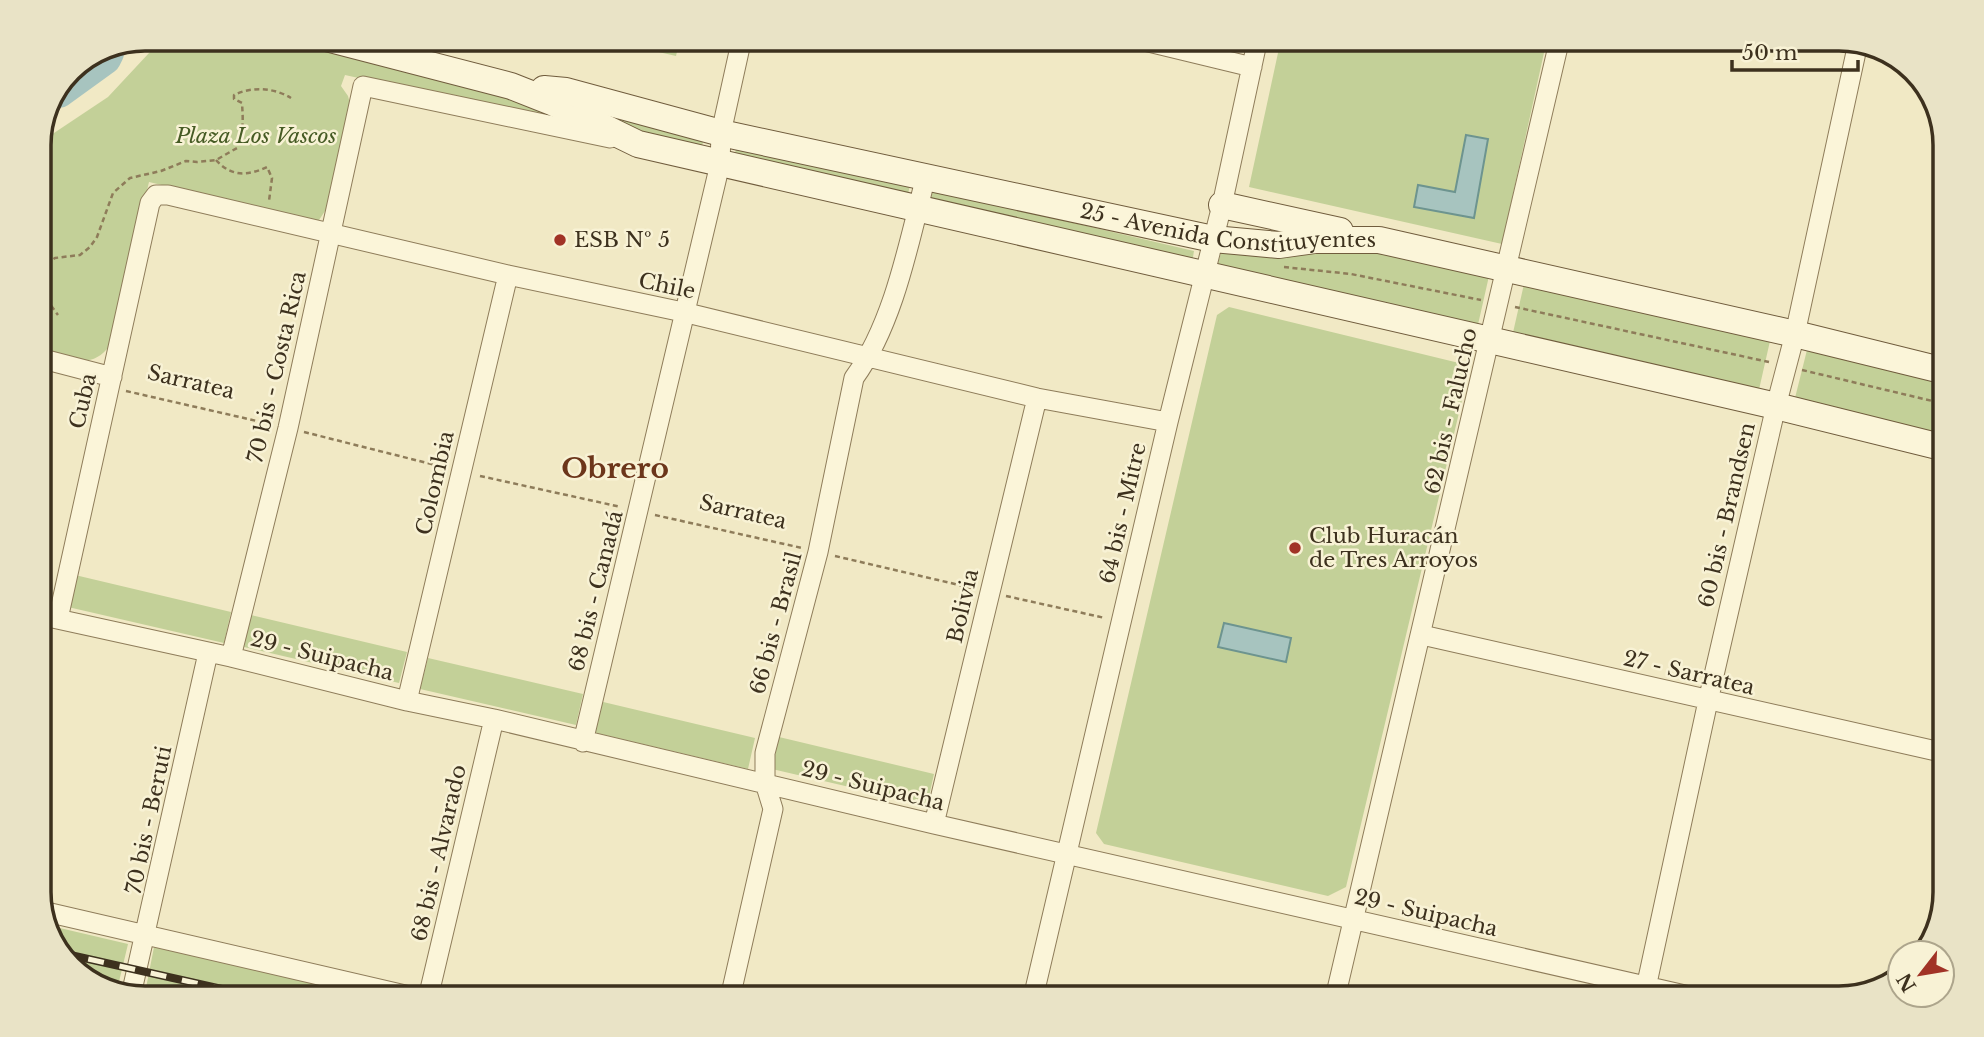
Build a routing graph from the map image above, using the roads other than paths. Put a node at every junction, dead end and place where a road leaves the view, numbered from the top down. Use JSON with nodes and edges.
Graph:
{"nodes":[{"id":1,"x":376,"y":51,"type":"edge"},
{"id":2,"x":740,"y":51,"type":"edge"},
{"id":3,"x":1188,"y":51,"type":"edge"},
{"id":4,"x":1255,"y":51,"type":"edge"},
{"id":5,"x":1557,"y":51,"type":"edge"},
{"id":6,"x":1856,"y":53,"type":"edge"},
{"id":7,"x":1252,"y":66,"type":"junction"},
{"id":8,"x":363,"y":86,"type":"joint"},
{"id":9,"x":511,"y":86,"type":"junction"},
{"id":10,"x":721,"y":133,"type":"junction"},
{"id":11,"x":638,"y":144,"type":"junction"},
{"id":12,"x":720,"y":164,"type":"junction"},
{"id":13,"x":926,"y":176,"type":"junction"},
{"id":14,"x":156,"y":195,"type":"joint"},
{"id":15,"x":1222,"y":205,"type":"junction"},
{"id":16,"x":917,"y":210,"type":"junction"},
{"id":17,"x":330,"y":232,"type":"junction"},
{"id":18,"x":1213,"y":239,"type":"junction"},
{"id":19,"x":1379,"y":240,"type":"junction"},
{"id":20,"x":1508,"y":269,"type":"junction"},
{"id":21,"x":508,"y":275,"type":"junction"},
{"id":22,"x":1204,"y":275,"type":"junction"},
{"id":23,"x":683,"y":312,"type":"junction"},
{"id":24,"x":1795,"y":334,"type":"junction"},
{"id":25,"x":1490,"y":342,"type":"junction"},
{"id":26,"x":870,"y":356,"type":"junction"},
{"id":27,"x":51,"y":362,"type":"edge"},
{"id":28,"x":1933,"y":368,"type":"edge"},
{"id":29,"x":111,"y":382,"type":"junction"},
{"id":30,"x":1037,"y":398,"type":"junction"},
{"id":31,"x":1776,"y":406,"type":"junction"},
{"id":32,"x":1168,"y":422,"type":"junction"},
{"id":33,"x":1933,"y":445,"type":"edge"},
{"id":34,"x":51,"y":606,"type":"edge"},
{"id":35,"x":51,"y":618,"type":"edge"},
{"id":36,"x":1422,"y":635,"type":"junction"},
{"id":37,"x":208,"y":653,"type":"junction"},
{"id":38,"x":231,"y":657,"type":"junction"},
{"id":39,"x":407,"y":701,"type":"junction"},
{"id":40,"x":1709,"y":701,"type":"junction"},
{"id":41,"x":494,"y":719,"type":"junction"},
{"id":42,"x":583,"y":741,"type":"junction"},
{"id":43,"x":1933,"y":750,"type":"edge"},
{"id":44,"x":765,"y":783,"type":"junction"},
{"id":45,"x":934,"y":824,"type":"junction"},
{"id":46,"x":1067,"y":855,"type":"junction"},
{"id":47,"x":54,"y":914,"type":"edge"},
{"id":48,"x":1354,"y":920,"type":"junction"},
{"id":49,"x":146,"y":936,"type":"junction"},
{"id":50,"x":134,"y":985,"type":"edge"},
{"id":51,"x":362,"y":986,"type":"edge"},
{"id":52,"x":431,"y":986,"type":"edge"},
{"id":53,"x":733,"y":986,"type":"edge"},
{"id":54,"x":1035,"y":986,"type":"edge"},
{"id":55,"x":1338,"y":986,"type":"edge"},
{"id":56,"x":1621,"y":986,"type":"edge"},
{"id":57,"x":1646,"y":986,"type":"edge"}],
"edges":[{"from":1,"to":9,"type":"main road","name":"25 - Avenida Constituyentes"},
{"from":2,"to":10,"type":"street"},
{"from":3,"to":7,"type":"street"},
{"from":4,"to":7,"type":"street","name":"64 bis - Mitre"},
{"from":5,"to":20,"type":"street","name":"62 bis - Falucho"},
{"from":6,"to":24,"type":"street","name":"60 bis - Brandsen"},
{"from":7,"to":15,"type":"street","name":"64 bis - Mitre"},
{"from":8,"to":11,"type":"street","name":"25 - Avenida Constituyentes"},
{"from":8,"to":17,"type":"street","name":"70 bis - Costa Rica"},
{"from":9,"to":10,"type":"main road","name":"25 - Avenida Constituyentes"},
{"from":9,"to":11,"type":"main road","name":"25 - Avenida Constituyentes"},
{"from":10,"to":12,"type":"street"},
{"from":10,"to":13,"type":"main road","name":"25 - Avenida Constituyentes"},
{"from":11,"to":12,"type":"main road","name":"25 - Avenida Constituyentes"},
{"from":12,"to":16,"type":"main road","name":"25 - Avenida Constituyentes"},
{"from":12,"to":23,"type":"street","name":"68 bis - Canadá"},
{"from":13,"to":16,"type":"street","name":"66 bis - Brasil"},
{"from":13,"to":18,"type":"main road","name":"25 - Avenida Constituyentes"},
{"from":14,"to":17,"type":"street","name":"Chile"},
{"from":14,"to":29,"type":"street","name":"Cuba"},
{"from":15,"to":18,"type":"street","name":"64 bis - Mitre"},
{"from":15,"to":19,"type":"main road"},
{"from":16,"to":22,"type":"main road","name":"25 - Avenida Constituyentes"},
{"from":16,"to":26,"type":"street","name":"66 bis - Brasil"},
{"from":17,"to":21,"type":"street","name":"Chile"},
{"from":17,"to":38,"type":"street","name":"70 bis - Costa Rica"},
{"from":18,"to":19,"type":"main road","name":"25 - Avenida Constituyentes"},
{"from":18,"to":22,"type":"street","name":"64 bis - Mitre"},
{"from":19,"to":20,"type":"main road","name":"25 - Avenida Constituyentes"},
{"from":20,"to":24,"type":"main road","name":"25 - Avenida Constituyentes"},
{"from":20,"to":25,"type":"street","name":"62 bis - Falucho"},
{"from":21,"to":23,"type":"street","name":"Chile"},
{"from":21,"to":39,"type":"street","name":"Colombia"},
{"from":22,"to":25,"type":"main road","name":"25 - Avenida Constituyentes"},
{"from":22,"to":32,"type":"street","name":"64 bis - Mitre"},
{"from":23,"to":26,"type":"street","name":"Chile"},
{"from":23,"to":42,"type":"street","name":"68 bis - Canadá"},
{"from":24,"to":28,"type":"main road","name":"25 - Avenida Constituyentes"},
{"from":24,"to":31,"type":"street","name":"60 bis - Brandsen"},
{"from":25,"to":31,"type":"main road","name":"25 - Avenida Constituyentes"},
{"from":25,"to":36,"type":"street","name":"62 bis - Falucho"},
{"from":26,"to":30,"type":"street","name":"Chile"},
{"from":26,"to":44,"type":"street","name":"66 bis - Brasil"},
{"from":27,"to":29,"type":"street"},
{"from":29,"to":34,"type":"street","name":"Cuba"},
{"from":30,"to":32,"type":"street","name":"Chile"},
{"from":30,"to":45,"type":"street","name":"Bolivia"},
{"from":31,"to":33,"type":"main road","name":"25 - Avenida Constituyentes"},
{"from":31,"to":40,"type":"street","name":"60 bis - Brandsen"},
{"from":32,"to":46,"type":"street","name":"64 bis - Mitre"},
{"from":35,"to":37,"type":"street","name":"29 - Suipacha"},
{"from":36,"to":40,"type":"street","name":"27 - Sarratea"},
{"from":36,"to":48,"type":"street","name":"62 bis - Falucho"},
{"from":37,"to":38,"type":"street","name":"29 - Suipacha"},
{"from":37,"to":49,"type":"street","name":"70 bis - Beruti"},
{"from":38,"to":39,"type":"street","name":"29 - Suipacha"},
{"from":39,"to":41,"type":"street","name":"29 - Suipacha"},
{"from":40,"to":43,"type":"street","name":"27 - Sarratea"},
{"from":40,"to":57,"type":"street","name":"60 bis - Brandsen"},
{"from":41,"to":42,"type":"street","name":"29 - Suipacha"},
{"from":41,"to":52,"type":"street","name":"68 bis - Alvarado"},
{"from":42,"to":44,"type":"street","name":"29 - Suipacha"},
{"from":44,"to":45,"type":"street","name":"29 - Suipacha"},
{"from":44,"to":53,"type":"street","name":"66 bis - Brasil"},
{"from":45,"to":46,"type":"street","name":"29 - Suipacha"},
{"from":46,"to":48,"type":"street","name":"29 - Suipacha"},
{"from":46,"to":54,"type":"street","name":"64 bis - Mitre"},
{"from":47,"to":49,"type":"street"},
{"from":48,"to":55,"type":"street","name":"62 bis - Falucho"},
{"from":48,"to":56,"type":"street","name":"29 - Suipacha"},
{"from":49,"to":50,"type":"street","name":"70 bis - Beruti"},
{"from":49,"to":51,"type":"street"}]}
